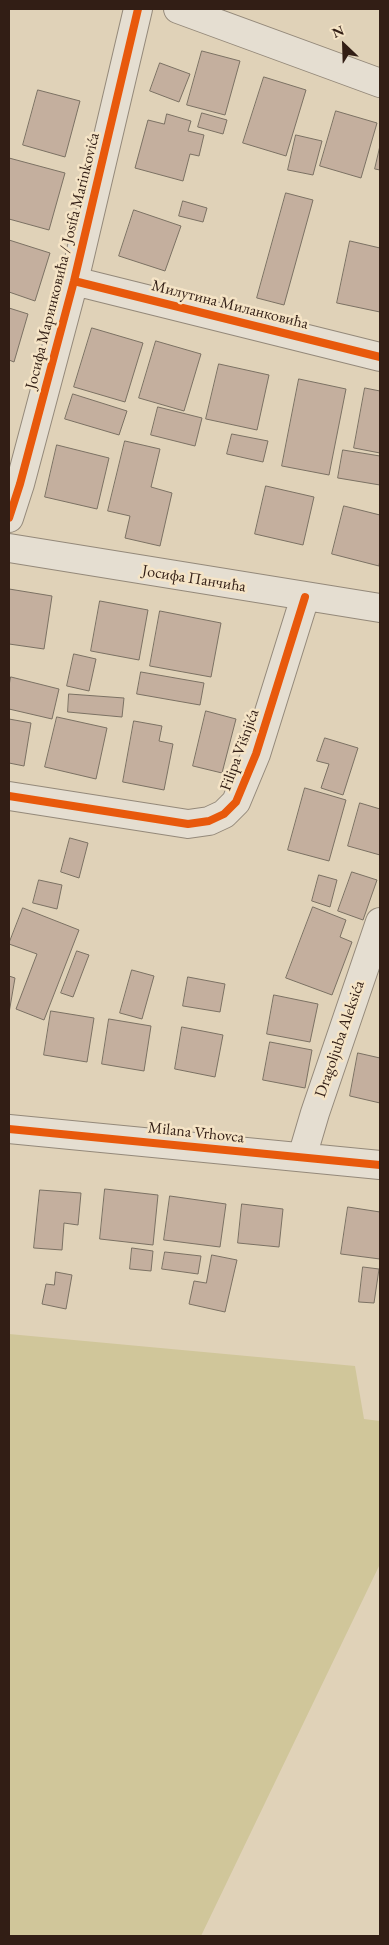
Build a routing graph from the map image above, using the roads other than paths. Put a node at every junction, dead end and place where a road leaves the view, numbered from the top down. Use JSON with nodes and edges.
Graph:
{"nodes":[{"id":1,"x":138,"y":9,"type":"edge"},
{"id":2,"x":178,"y":9,"type":"edge"},
{"id":3,"x":380,"y":84,"type":"edge"},
{"id":4,"x":74,"y":280,"type":"junction"},
{"id":5,"x":380,"y":357,"type":"edge"},
{"id":6,"x":9,"y":518,"type":"edge"},
{"id":7,"x":9,"y":548,"type":"edge"},
{"id":8,"x":305,"y":597,"type":"junction"},
{"id":9,"x":380,"y":608,"type":"edge"},
{"id":10,"x":9,"y":796,"type":"edge"},
{"id":11,"x":380,"y":922,"type":"edge"},
{"id":12,"x":9,"y":1129,"type":"edge"},
{"id":13,"x":302,"y":1157,"type":"junction"},
{"id":14,"x":380,"y":1165,"type":"edge"}],
"edges":[{"from":1,"to":4,"type":"street","name":"Јосифа Маринковића / Josifa Marinkovića"},
{"from":2,"to":3,"type":"street"},
{"from":4,"to":5,"type":"street","name":"Милутина Миланковића"},
{"from":4,"to":6,"type":"street","name":"Јосифа Маринковића / Josifa Marinkovića"},
{"from":7,"to":8,"type":"street","name":"Јосифа Панчића"},
{"from":8,"to":9,"type":"street","name":"Јосифа Панчића"},
{"from":8,"to":10,"type":"street","name":"Filipa Višnjića"},
{"from":11,"to":13,"type":"street","name":"Dragoljuba Aleksića"},
{"from":12,"to":13,"type":"street","name":"Milana Vrhovca"},
{"from":13,"to":14,"type":"street","name":"Milana Vrhovca"}]}
